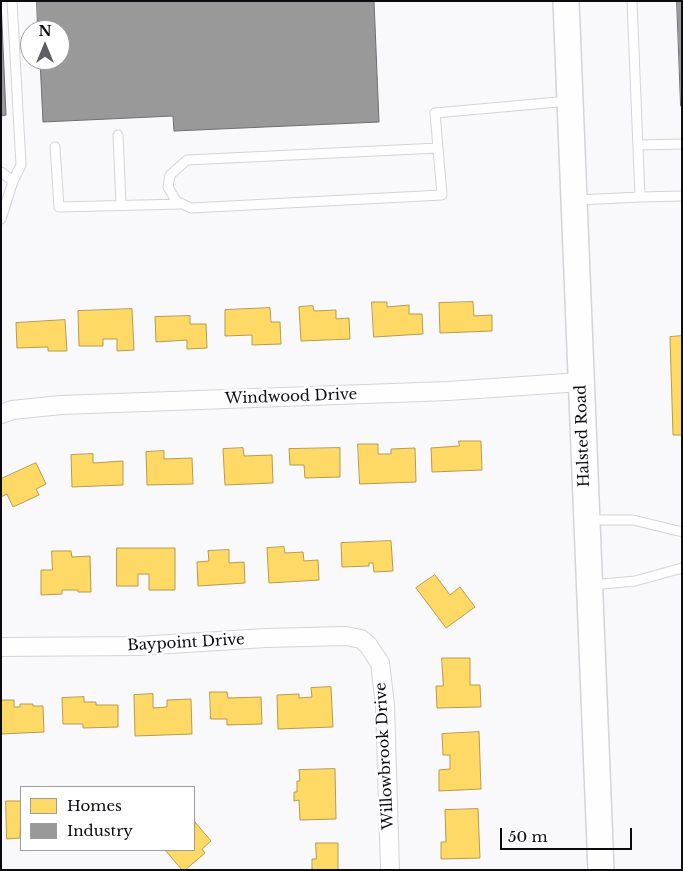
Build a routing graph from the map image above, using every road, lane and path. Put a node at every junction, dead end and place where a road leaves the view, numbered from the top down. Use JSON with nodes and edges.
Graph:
{"nodes":[{"id":1,"x":12,"y":1,"type":"edge"},
{"id":2,"x":566,"y":1,"type":"edge"},
{"id":3,"x":632,"y":1,"type":"edge"},
{"id":4,"x":570,"y":101,"type":"junction"},
{"id":5,"x":118,"y":135,"type":"dead end"},
{"id":6,"x":682,"y":144,"type":"edge"},
{"id":7,"x":638,"y":145,"type":"junction"},
{"id":8,"x":55,"y":147,"type":"dead end"},
{"id":9,"x":438,"y":148,"type":"junction"},
{"id":10,"x":1,"y":172,"type":"edge"},
{"id":11,"x":12,"y":180,"type":"junction"},
{"id":12,"x":1,"y":181,"type":"edge"},
{"id":13,"x":682,"y":196,"type":"edge"},
{"id":14,"x":640,"y":197,"type":"junction"},
{"id":15,"x":574,"y":200,"type":"junction"},
{"id":16,"x":182,"y":204,"type":"junction"},
{"id":17,"x":121,"y":205,"type":"junction"},
{"id":18,"x":1,"y":219,"type":"edge"},
{"id":19,"x":581,"y":382,"type":"junction"},
{"id":20,"x":1,"y":414,"type":"edge"},
{"id":21,"x":586,"y":520,"type":"junction"},
{"id":22,"x":682,"y":532,"type":"edge"},
{"id":23,"x":682,"y":568,"type":"edge"},
{"id":24,"x":589,"y":585,"type":"junction"},
{"id":25,"x":368,"y":645,"type":"joint"},
{"id":26,"x":1,"y":647,"type":"edge"},
{"id":27,"x":390,"y":870,"type":"edge"},
{"id":28,"x":601,"y":870,"type":"edge"}],
"edges":[{"from":1,"to":11,"type":"lane"},
{"from":2,"to":4,"type":"street","name":"Halsted Road"},
{"from":3,"to":7,"type":"lane"},
{"from":4,"to":9,"type":"lane"},
{"from":4,"to":15,"type":"street","name":"Halsted Road"},
{"from":5,"to":17,"type":"lane"},
{"from":6,"to":7,"type":"lane"},
{"from":7,"to":14,"type":"lane"},
{"from":8,"to":17,"type":"lane"},
{"from":9,"to":16,"type":"lane"},
{"from":9,"to":16,"type":"lane"},
{"from":10,"to":11,"type":"lane"},
{"from":11,"to":12,"type":"lane"},
{"from":11,"to":18,"type":"lane"},
{"from":13,"to":14,"type":"lane"},
{"from":14,"to":15,"type":"lane"},
{"from":15,"to":19,"type":"street","name":"Halsted Road"},
{"from":16,"to":17,"type":"lane"},
{"from":19,"to":20,"type":"street","name":"Windwood Drive"},
{"from":19,"to":21,"type":"street","name":"Halsted Road"},
{"from":21,"to":22,"type":"lane"},
{"from":21,"to":24,"type":"street","name":"Halsted Road"},
{"from":23,"to":24,"type":"lane"},
{"from":24,"to":28,"type":"street","name":"Halsted Road"},
{"from":25,"to":26,"type":"street","name":"Baypoint Drive"},
{"from":25,"to":27,"type":"street","name":"Willowbrook Drive"}]}
